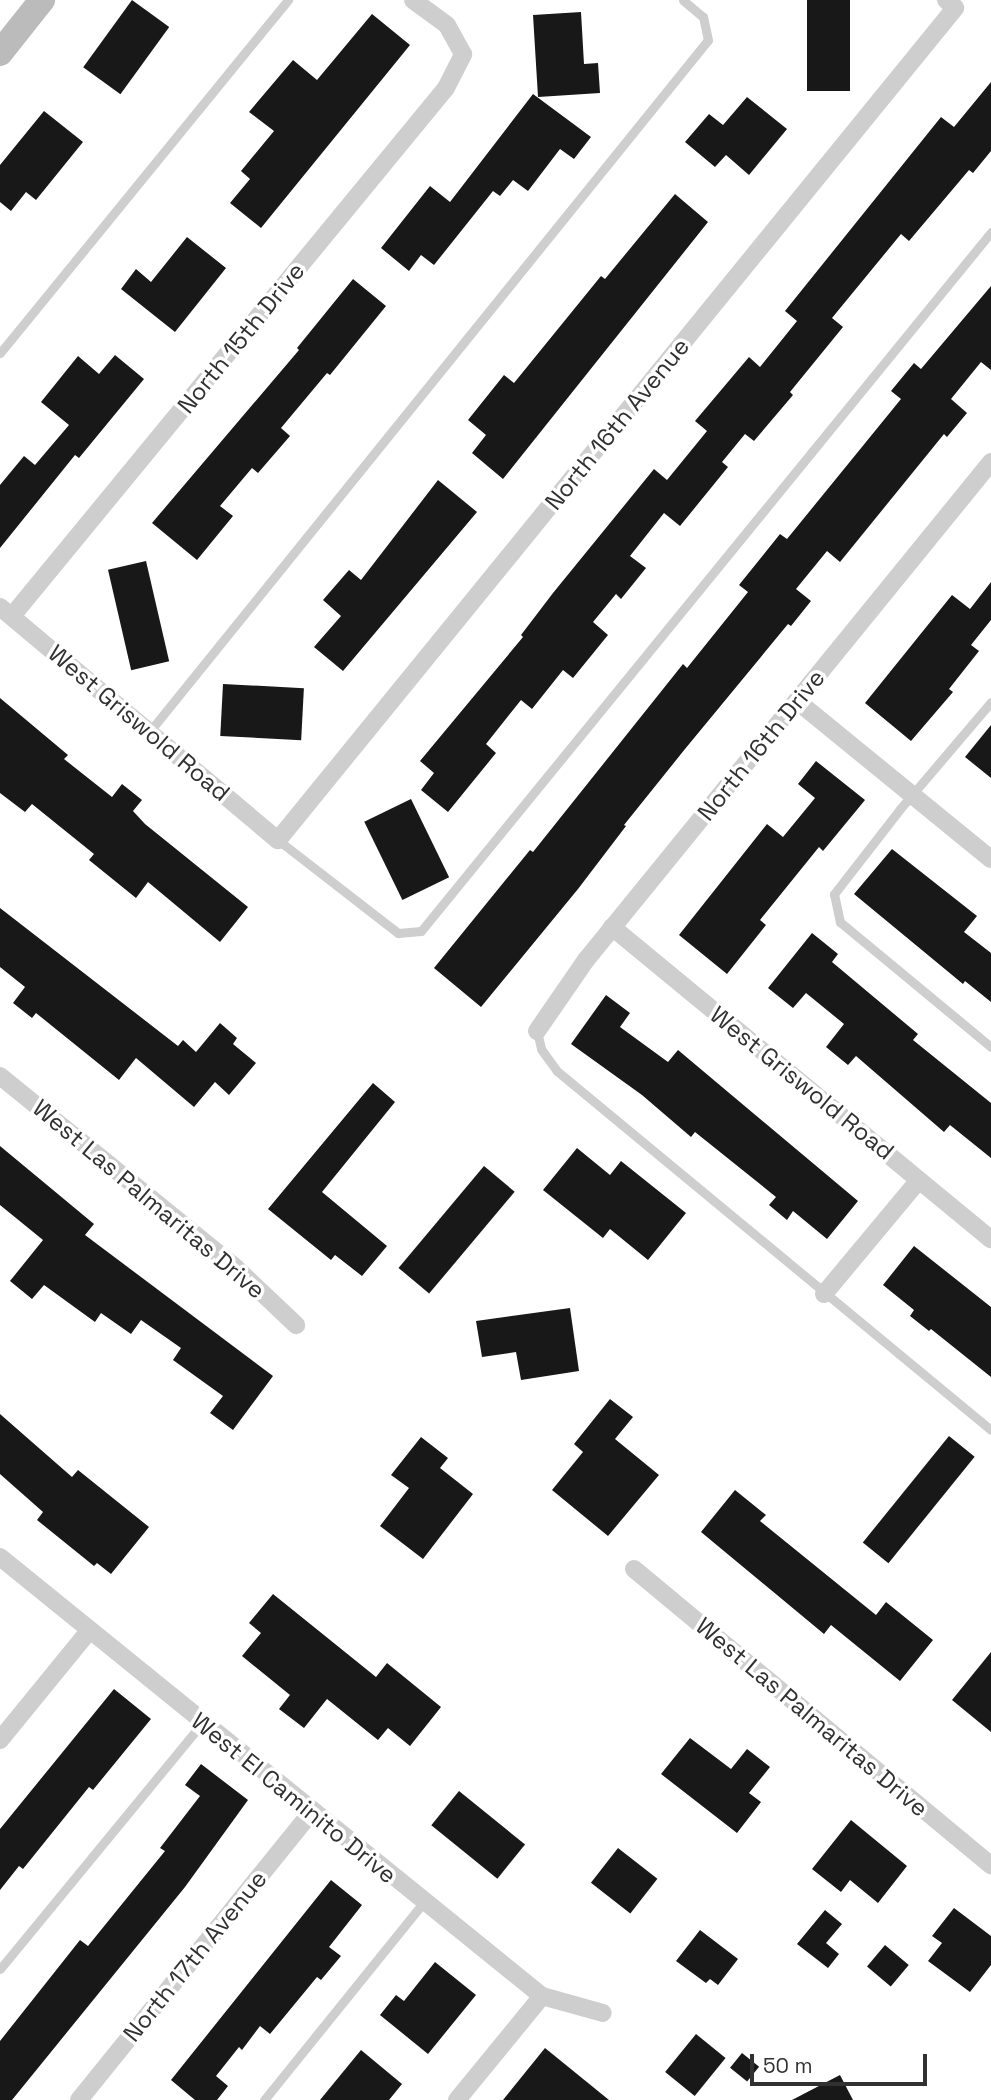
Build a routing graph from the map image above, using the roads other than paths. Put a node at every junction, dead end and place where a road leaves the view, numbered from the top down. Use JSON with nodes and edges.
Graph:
{"nodes":[{"id":1,"x":42,"y":0,"type":"edge"},
{"id":2,"x":288,"y":0,"type":"edge"},
{"id":3,"x":413,"y":0,"type":"edge"},
{"id":4,"x":683,"y":0,"type":"edge"},
{"id":5,"x":950,"y":4,"type":"edge"},
{"id":6,"x":0,"y":53,"type":"edge"},
{"id":7,"x":991,"y":232,"type":"edge"},
{"id":8,"x":0,"y":353,"type":"edge"},
{"id":9,"x":989,"y":470,"type":"edge"},
{"id":10,"x":6,"y":612,"type":"edge"},
{"id":11,"x":797,"y":701,"type":"junction"},
{"id":12,"x":991,"y":702,"type":"edge"},
{"id":13,"x":150,"y":731,"type":"junction"},
{"id":14,"x":912,"y":795,"type":"junction"},
{"id":15,"x":278,"y":840,"type":"junction"},
{"id":16,"x":991,"y":859,"type":"edge"},
{"id":17,"x":612,"y":927,"type":"junction"},
{"id":18,"x":537,"y":1031,"type":"joint"},
{"id":19,"x":991,"y":1047,"type":"edge"},
{"id":20,"x":0,"y":1076,"type":"edge"},
{"id":21,"x":919,"y":1180,"type":"junction"},
{"id":22,"x":991,"y":1239,"type":"edge"},
{"id":23,"x":824,"y":1294,"type":"junction"},
{"id":24,"x":296,"y":1325,"type":"dead end"},
{"id":25,"x":991,"y":1430,"type":"edge"},
{"id":26,"x":0,"y":1557,"type":"edge"},
{"id":27,"x":634,"y":1569,"type":"dead end"},
{"id":28,"x":89,"y":1631,"type":"junction"},
{"id":29,"x":201,"y":1723,"type":"junction"},
{"id":30,"x":0,"y":1740,"type":"edge"},
{"id":31,"x":311,"y":1812,"type":"junction"},
{"id":32,"x":991,"y":1865,"type":"edge"},
{"id":33,"x":423,"y":1903,"type":"junction"},
{"id":34,"x":0,"y":1969,"type":"edge"},
{"id":35,"x":541,"y":1996,"type":"junction"},
{"id":36,"x":603,"y":2013,"type":"dead end"},
{"id":37,"x":79,"y":2100,"type":"edge"},
{"id":38,"x":264,"y":2100,"type":"edge"},
{"id":39,"x":457,"y":2100,"type":"edge"}],
"edges":[{"from":1,"to":6,"type":"street"},
{"from":2,"to":8,"type":"lane"},
{"from":3,"to":10,"type":"street","name":"North 15th Drive"},
{"from":4,"to":13,"type":"lane"},
{"from":5,"to":15,"type":"street","name":"North 16th Avenue"},
{"from":7,"to":15,"type":"lane"},
{"from":9,"to":11,"type":"street","name":"North 16th Drive"},
{"from":10,"to":13,"type":"street","name":"West Griswold Road"},
{"from":11,"to":14,"type":"street"},
{"from":11,"to":17,"type":"street","name":"North 16th Drive"},
{"from":12,"to":14,"type":"lane"},
{"from":13,"to":15,"type":"street","name":"West Griswold Road"},
{"from":14,"to":16,"type":"street"},
{"from":14,"to":19,"type":"lane"},
{"from":17,"to":18,"type":"street","name":"North 16th Drive"},
{"from":17,"to":21,"type":"street","name":"West Griswold Road"},
{"from":18,"to":23,"type":"lane"},
{"from":20,"to":24,"type":"street","name":"West Las Palmaritas Drive"},
{"from":21,"to":22,"type":"street","name":"West Griswold Road"},
{"from":21,"to":23,"type":"street"},
{"from":23,"to":25,"type":"lane"},
{"from":26,"to":28,"type":"street","name":"West El Caminito Drive"},
{"from":27,"to":32,"type":"street","name":"West Las Palmaritas Drive"},
{"from":28,"to":29,"type":"street","name":"West El Caminito Drive"},
{"from":28,"to":30,"type":"street"},
{"from":29,"to":31,"type":"street","name":"West El Caminito Drive"},
{"from":29,"to":34,"type":"lane"},
{"from":31,"to":33,"type":"street","name":"West El Caminito Drive"},
{"from":31,"to":37,"type":"street","name":"North 17th Avenue"},
{"from":33,"to":35,"type":"street","name":"West El Caminito Drive"},
{"from":33,"to":38,"type":"lane"},
{"from":35,"to":36,"type":"street","name":"West El Caminito Drive"},
{"from":35,"to":39,"type":"street"}]}
